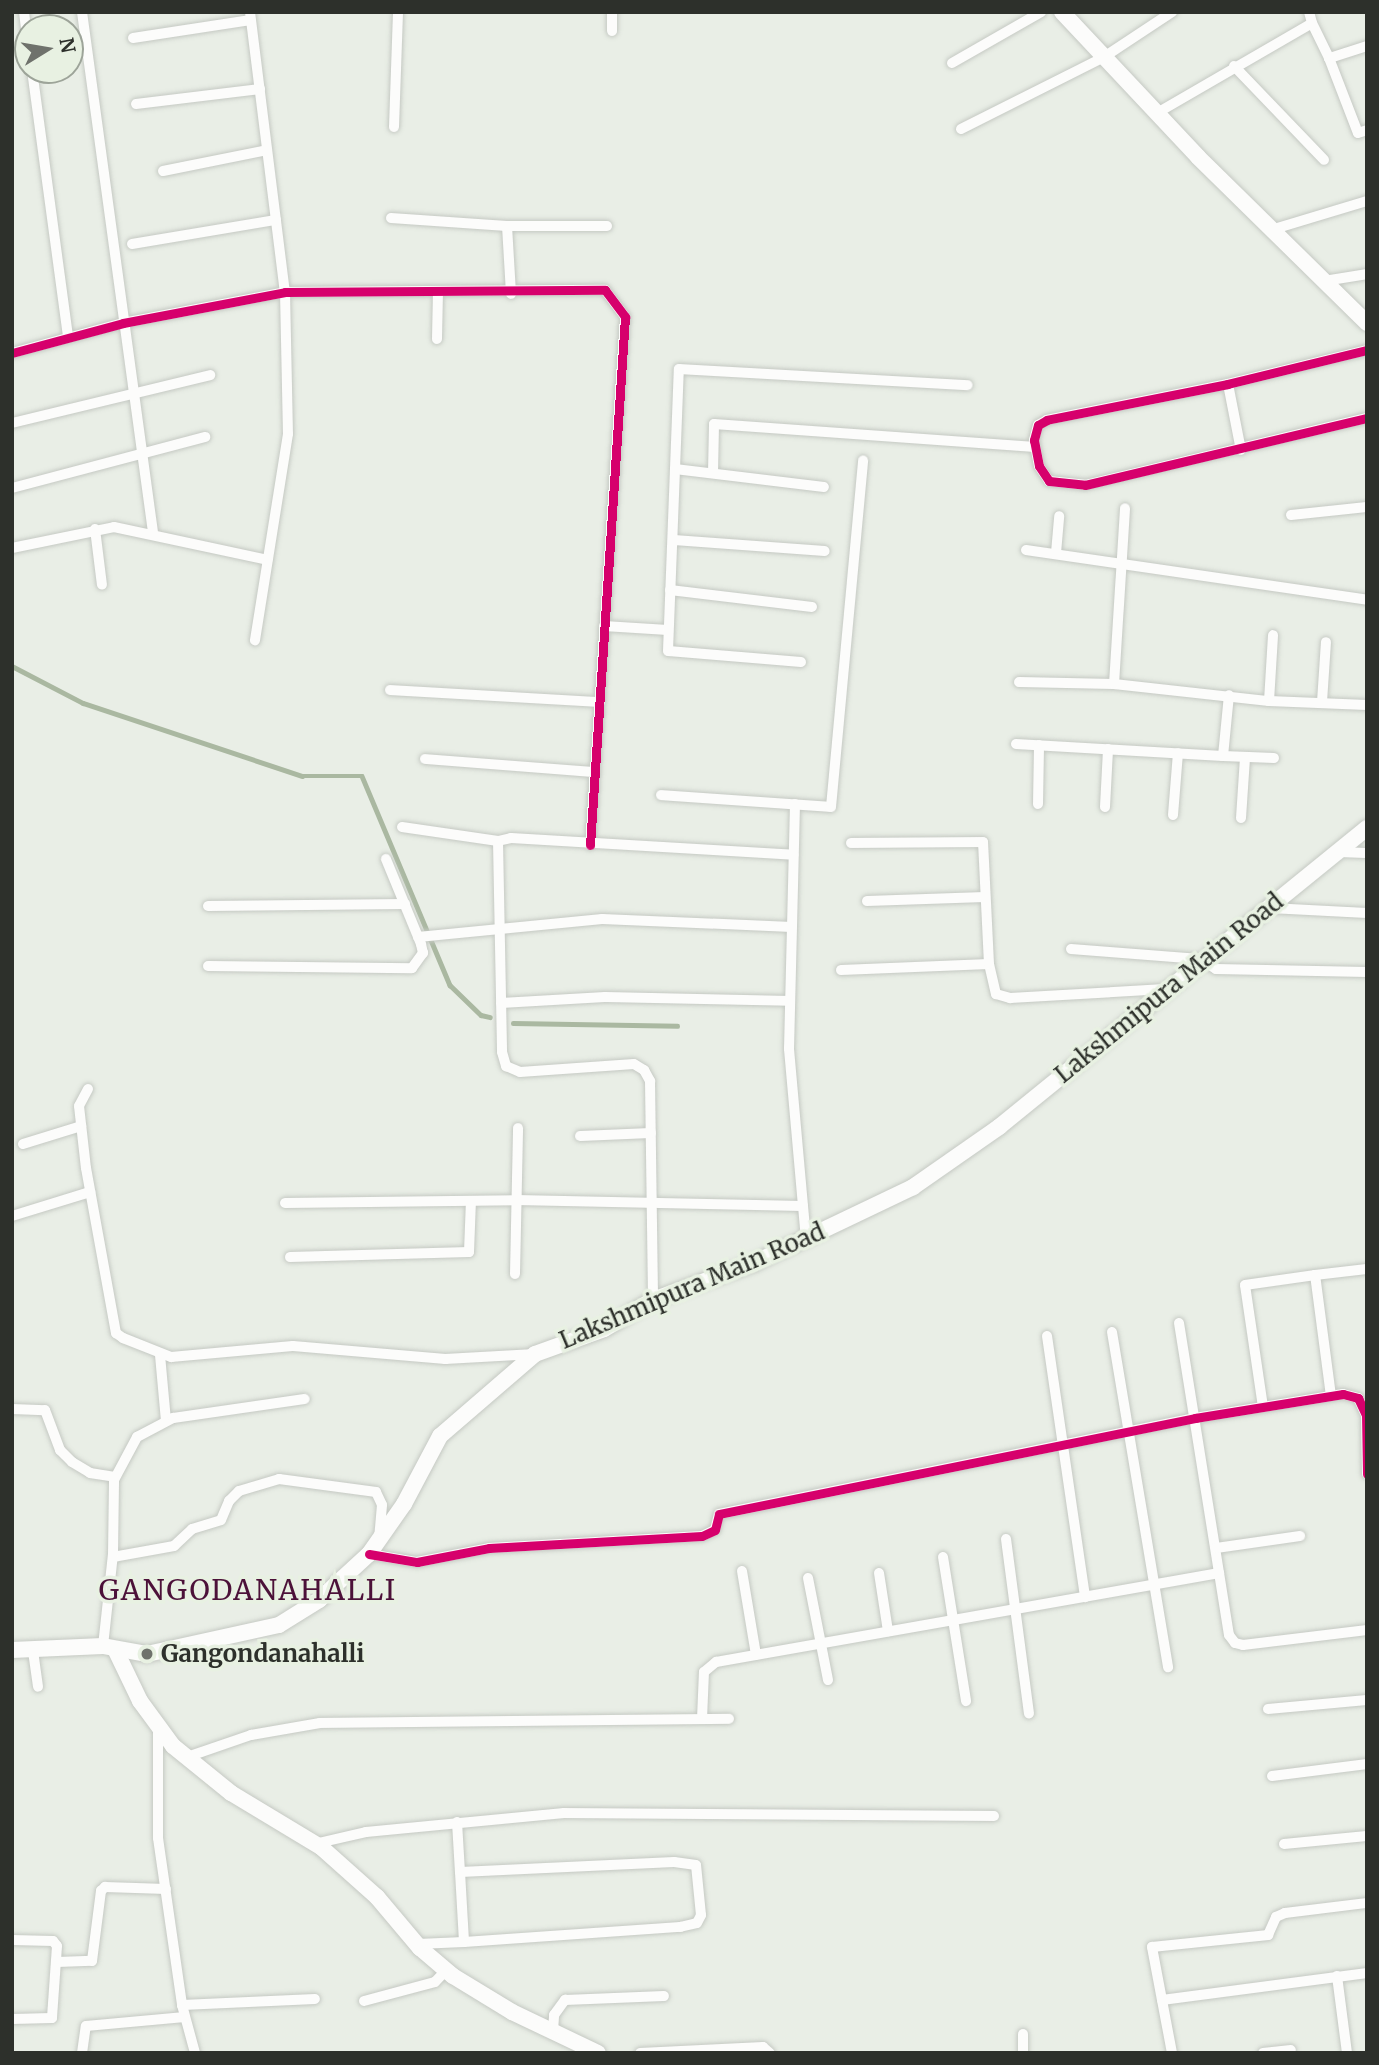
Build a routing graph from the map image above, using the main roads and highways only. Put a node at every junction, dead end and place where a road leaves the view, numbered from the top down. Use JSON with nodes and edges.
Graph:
{"nodes":[{"id":1,"x":1062,"y":12,"type":"edge"},
{"id":2,"x":1367,"y":323,"type":"edge"},
{"id":3,"x":1367,"y":828,"type":"edge"},
{"id":4,"x":109,"y":1647,"type":"junction"},
{"id":5,"x":12,"y":1650,"type":"edge"},
{"id":6,"x":598,"y":2053,"type":"edge"}],
"edges":[{"from":1,"to":2,"type":"main road"},
{"from":3,"to":4,"type":"main road","name":"Lakshmipura Main Road"},
{"from":4,"to":5,"type":"main road","name":"Lakshmipura Main Road"},
{"from":4,"to":6,"type":"main road"}]}
